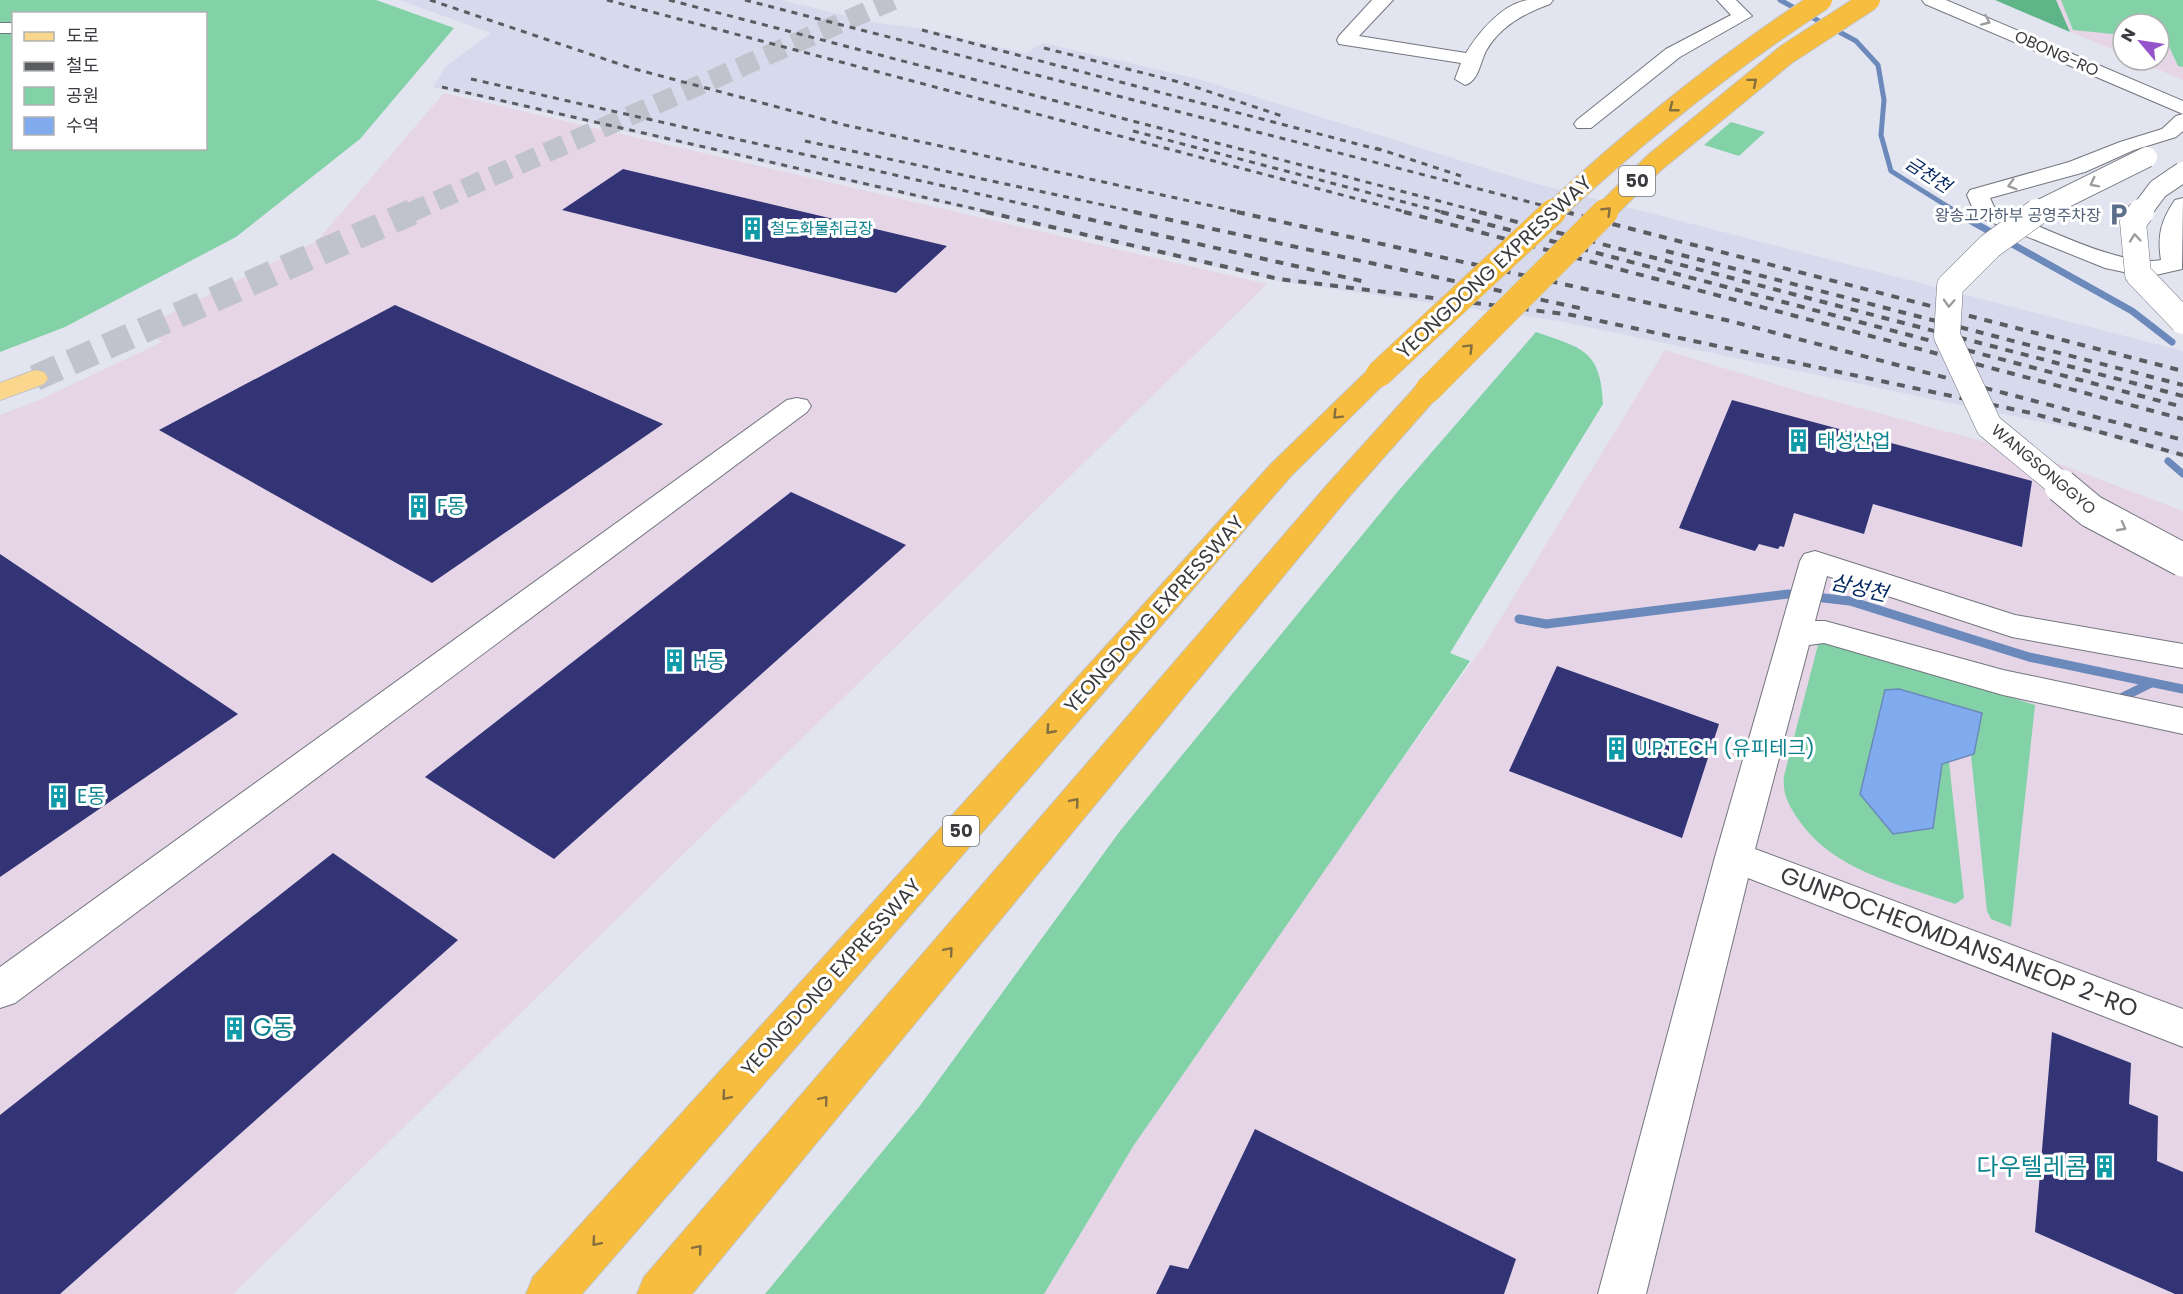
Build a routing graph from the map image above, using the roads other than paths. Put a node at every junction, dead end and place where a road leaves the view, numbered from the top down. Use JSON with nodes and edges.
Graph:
{"nodes":[{"id":1,"x":1384,"y":0,"type":"edge"},
{"id":2,"x":1726,"y":0,"type":"edge"},
{"id":3,"x":1822,"y":0,"type":"edge"},
{"id":4,"x":1870,"y":0,"type":"edge"},
{"id":5,"x":1931,"y":0,"type":"edge"},
{"id":6,"x":1972,"y":0,"type":"edge"},
{"id":7,"x":1538,"y":1,"type":"edge"},
{"id":8,"x":1470,"y":59,"type":"junction"},
{"id":9,"x":1465,"y":79,"type":"dead end"},
{"id":10,"x":2182,"y":108,"type":"edge"},
{"id":11,"x":1584,"y":124,"type":"dead end"},
{"id":12,"x":2183,"y":148,"type":"edge"},
{"id":13,"x":2183,"y":172,"type":"edge"},
{"id":14,"x":2180,"y":214,"type":"edge"},
{"id":15,"x":2183,"y":321,"type":"edge"},
{"id":16,"x":35,"y":378,"type":"tunnel mouth"},
{"id":17,"x":0,"y":392,"type":"edge"},
{"id":18,"x":797,"y":406,"type":"dead end"},
{"id":19,"x":2183,"y":560,"type":"edge"},
{"id":20,"x":1796,"y":634,"type":"junction"},
{"id":21,"x":2183,"y":656,"type":"edge"},
{"id":22,"x":2183,"y":721,"type":"edge"},
{"id":23,"x":1734,"y":857,"type":"junction"},
{"id":24,"x":0,"y":990,"type":"edge"},
{"id":25,"x":2183,"y":1028,"type":"edge"},
{"id":26,"x":550,"y":1294,"type":"edge"},
{"id":27,"x":661,"y":1294,"type":"edge"},
{"id":28,"x":1622,"y":1294,"type":"edge"}],
"edges":[{"from":1,"to":8,"type":"street"},
{"from":2,"to":11,"type":"street"},
{"from":3,"to":26,"type":"highway","name":"YEONGDONG EXPRESSWAY","number":"50","one_way":true,"bridge":true},
{"from":27,"to":4,"type":"highway","name":"YEONGDONG EXPRESSWAY","number":"50","one_way":true,"bridge":true},
{"from":5,"to":10,"type":"street","name":"OBONG-RO","one_way":true},
{"from":6,"to":10,"type":"street","name":"OBONG-RO"},
{"from":7,"to":8,"type":"street"},
{"from":8,"to":9,"type":"street"},
{"from":10,"to":14,"type":"street","one_way":true},
{"from":12,"to":19,"type":"street","name":"WANGSONGGYO","one_way":true,"bridge":true},
{"from":15,"to":13,"type":"street","one_way":true,"bridge":true},
{"from":16,"to":17,"type":"main road"},
{"from":18,"to":24,"type":"street"},
{"from":20,"to":21,"type":"street"},
{"from":20,"to":22,"type":"street"},
{"from":20,"to":23,"type":"street"},
{"from":23,"to":25,"type":"street","name":"GUNPOCHEOMDANSANEOP 2-RO"},
{"from":23,"to":28,"type":"street"}]}
